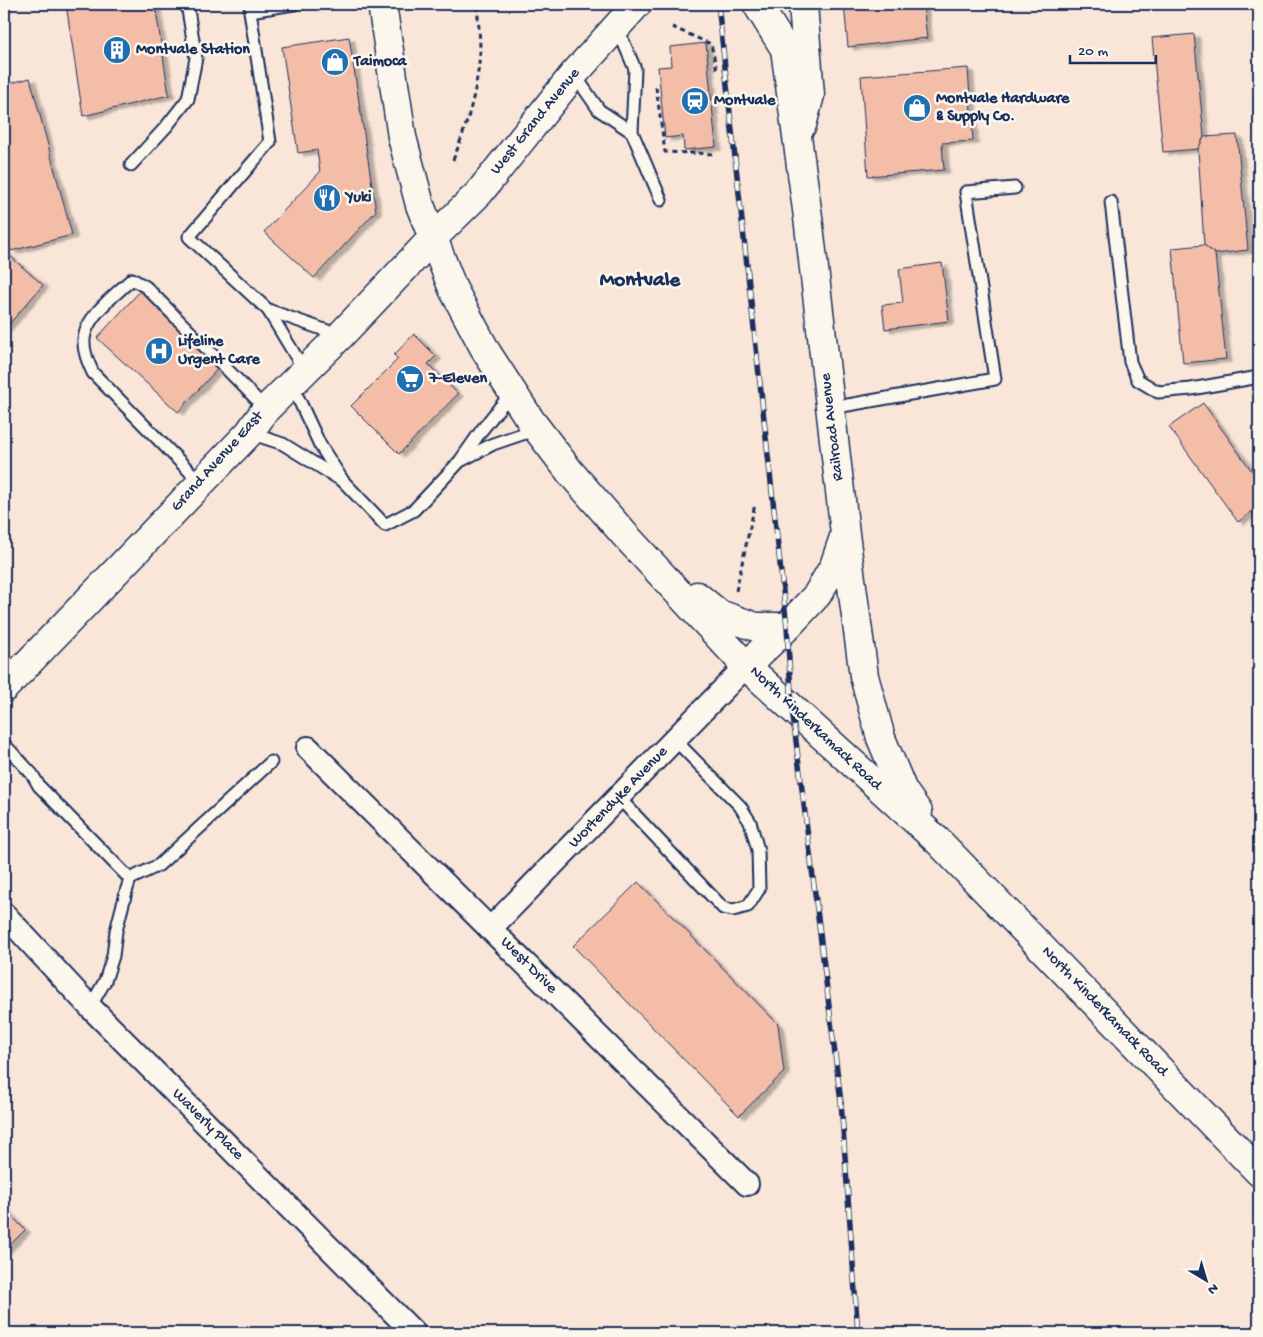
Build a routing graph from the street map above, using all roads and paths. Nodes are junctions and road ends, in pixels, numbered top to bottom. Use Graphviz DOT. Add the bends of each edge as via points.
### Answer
graph roads {
  1 [pos="187,4"];
  2 [pos="294,4"];
  3 [pos="382,4"];
  4 [pos="477,4"];
  5 [pos="637,4"];
  6 [pos="757,4"];
  7 [pos="803,4"];
  8 [pos="616,26"];
  9 [pos="672,27"];
  10 [pos="717,70"];
  11 [pos="574,74"];
  12 [pos="656,85"];
  13 [pos="632,132"];
  14 [pos="797,140"];
  15 [pos="716,154"];
  16 [pos="453,160"];
  17 [pos="131,165"];
  18 [pos="1016,188"];
  19 [pos="661,200"];
  20 [pos="1111,202"];
  21 [pos="433,238"];
  22 [pos="268,310"];
  23 [pos="340,336"];
  24 [pos="298,377"];
  25 [pos="1259,377"];
  26 [pos="512,391"];
  27 [pos="831,408"];
  28 [pos="266,409"];
  29 [pos="538,429"];
  30 [pos="249,433"];
  31 [pos="460,461"];
  32 [pos="343,481"];
  33 [pos="201,483"];
  34 [pos="755,504"];
  35 [pos="624,534"];
  36 [pos="845,534"];
  37 [pos="736,594"];
  38 [pos="787,627"];
  39 [pos="746,666"];
  40 [pos="4,688"];
  41 [pos="675,740"];
  42 [pos="4,744"];
  43 [pos="308,748"];
  44 [pos="271,762"];
  45 [pos="619,798"];
  46 [pos="939,842"];
  47 [pos="130,880"];
  48 [pos="4,914"];
  49 [pos="490,929"];
  50 [pos="90,1007"];
  51 [pos="1259,1172"];
  52 [pos="747,1184"];
  53 [pos="414,1333"];
  1 -- 17 [label="lane" via="196,58 188,99"];
  2 -- 22 [label="lane" via="250,11 270,142 189,237"];
  3 -- 21 [label="main road, North Kinderkamack Road" via="402,137 420,205"];
  4 -- 16 [label="path" via="480,50 474,95"];
  5 -- 8 [label="main road, West Grand Avenue"];
  6 -- 14 [label="main road, Railroad Avenue" via="785,49"];
  7 -- 14 [label="main road" via="810,95"];
  8 -- 11 [label="main road, West Grand Avenue"];
  8 -- 13 [label="lane" via="635,69"];
  9 -- 10 [label="path" via="711,44"];
  11 -- 13 [label="lane" via="599,110"];
  11 -- 21 [label="main road, West Grand Avenue" via="479,193"];
  12 -- 15 [label="path" via="665,152"];
  13 -- 19 [label="lane"];
  14 -- 27 [label="main road, Railroad Avenue"];
  18 -- 27 [label="lane" via="966,192 995,379"];
  20 -- 25 [label="lane" via="1130,362 1138,380 1158,392"];
  21 -- 23 [label="main road, Grand Avenue East"];
  21 -- 26 [label="main road, North Kinderkamack Road" via="453,289 487,354"];
  22 -- 23 [label="lane"];
  22 -- 24 [label="lane"];
  23 -- 24 [label="main road, Grand Avenue East"];
  24 -- 28 [label="main road, Grand Avenue East"];
  24 -- 32 [label="lane" via="320,446"];
  26 -- 29 [label="main road, North Kinderkamack Road"];
  26 -- 31 [label="lane"];
  27 -- 36 [label="main road, Railroad Avenue"];
  28 -- 30 [label="main road, Grand Avenue East"];
  28 -- 33 [label="lane" via="146,287 132,279 90,320 84,338 86,356 93,373"];
  29 -- 31 [label="lane" via="493,444"];
  29 -- 35 [label="main road, North Kinderkamack Road"];
  30 -- 32 [label="lane" via="283,444"];
  30 -- 33 [label="main road, Grand Avenue East"];
  31 -- 32 [label="lane" via="414,510 385,525"];
  33 -- 40 [label="main road, Grand Avenue East"];
  34 -- 37 [label="path"];
  35 -- 38 [label="main road" via="719,614 756,628"];
  35 -- 39 [label="main road, North Kinderkamack Road"];
  36 -- 38 [label="main road" via="834,566 817,595"];
  36 -- 46 [label="main road, Railroad Avenue" via="864,676 881,738 903,791"];
  38 -- 39 [label="main road"];
  39 -- 41 [label="street, Wortendyke Avenue"];
  39 -- 46 [label="main road, North Kinderkamack Road"];
  41 -- 45 [label="street, Wortendyke Avenue"];
  41 -- 45 [label="lane" via="740,806 750,822 758,850 759,889 748,906 733,910 723,908"];
  42 -- 47 [label="lane" via="39,786"];
  43 -- 49 [label="street, West Drive"];
  44 -- 47 [label="lane" via="159,865"];
  45 -- 49 [label="street, Wortendyke Avenue"];
  46 -- 51 [label="main road, North Kinderkamack Road"];
  47 -- 50 [label="lane" via="113,956 105,980"];
  48 -- 50 [label="street, Waverly Place"];
  49 -- 52 [label="street, West Drive"];
  50 -- 53 [label="street, Waverly Place"];
}
